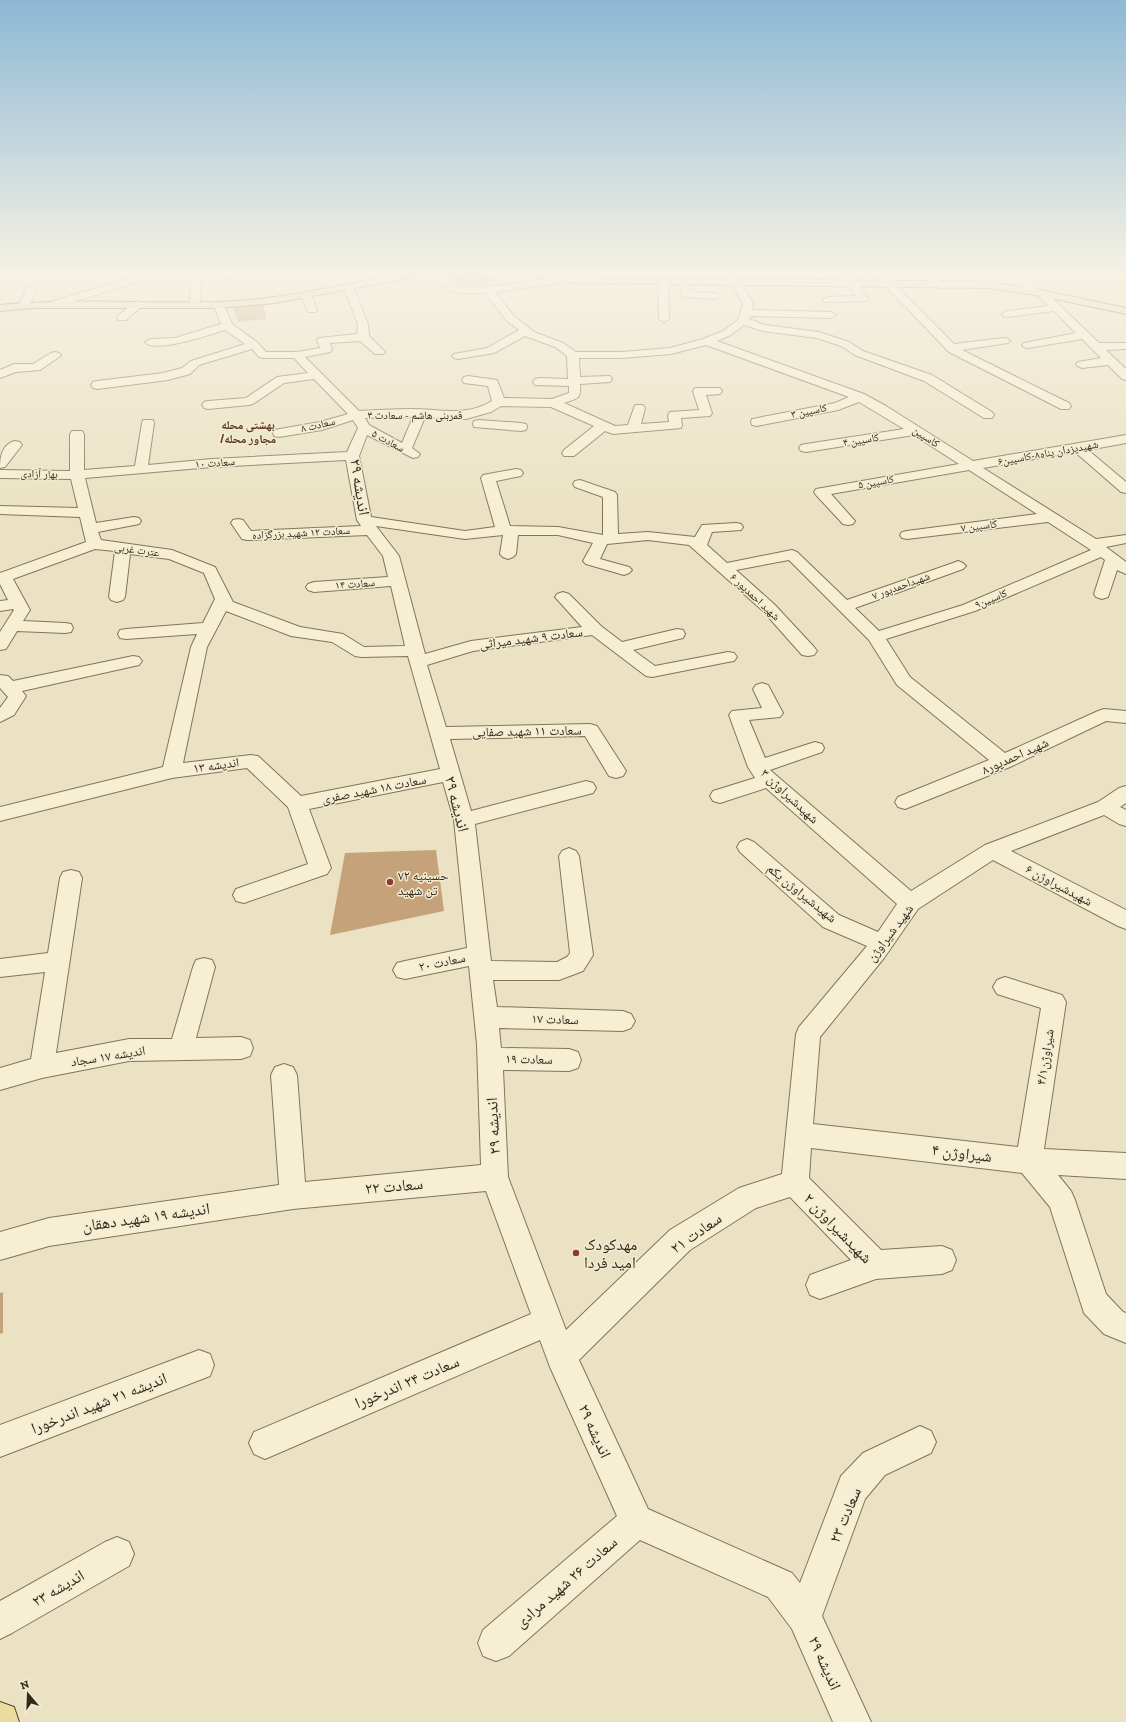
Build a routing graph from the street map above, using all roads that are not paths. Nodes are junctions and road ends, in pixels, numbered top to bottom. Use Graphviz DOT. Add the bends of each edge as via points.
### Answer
graph roads {
  1 [pos="230,352"];
  2 [pos="261,352"];
  3 [pos="312,352"];
  4 [pos="481,352"];
  5 [pos="569,352"];
  6 [pos="654,352"];
  7 [pos="738,352"];
  8 [pos="858,352"];
  9 [pos="960,352"];
  10 [pos="1102,352"];
  11 [pos="55,355"];
  12 [pos="297,355"];
  13 [pos="573,355"];
  14 [pos="458,356"];
  15 [pos="1111,361"];
  16 [pos="1082,364"];
  17 [pos="1124,373"];
  18 [pos="0,374"];
  19 [pos="316,375"];
  20 [pos="606,379"];
  21 [pos="468,380"];
  22 [pos="539,382"];
  23 [pos="575,382"];
  24 [pos="98,385"];
  25 [pos="716,391"];
  26 [pos="860,397"];
  27 [pos="500,402"];
  28 [pos="553,403"];
  29 [pos="208,405"];
  30 [pos="1065,406"];
  31 [pos="639,408"];
  32 [pos="421,413"];
  33 [pos="988,415"];
  34 [pos="475,419"];
  35 [pos="360,422"];
  36 [pos="757,422"];
  37 [pos="148,423"];
  38 [pos="603,426"];
  39 [pos="521,427"];
  40 [pos="633,428"];
  41 [pos="916,431"];
  42 [pos="279,433"];
  43 [pos="77,434"];
  44 [pos="487,434"];
  45 [pos="1126,439"];
  46 [pos="15,445"];
  47 [pos="806,448"];
  48 [pos="1078,448"];
  49 [pos="569,453"];
  50 [pos="352,456"];
  51 [pos="0,464"];
  52 [pos="971,466"];
  53 [pos="141,469"];
  54 [pos="516,473"];
  55 [pos="0,474"];
  56 [pos="77,475"];
  57 [pos="580,484"];
  58 [pos="1126,489"];
  59 [pos="0,510"];
  60 [pos="87,513"];
  61 [pos="1050,517"];
  62 [pos="134,521"];
  63 [pos="848,522"];
  64 [pos="238,523"];
  65 [pos="367,525"];
  66 [pos="736,527"];
  67 [pos="90,529"];
  68 [pos="508,530"];
  69 [pos="907,535"];
  70 [pos="1126,539"];
  71 [pos="606,540"];
  72 [pos="94,544"];
  73 [pos="699,545"];
  74 [pos="123,548"];
  75 [pos="1103,552"];
  76 [pos="508,554"];
  77 [pos="958,566"];
  78 [pos="724,568"];
  79 [pos="1126,569"];
  80 [pos="624,570"];
  81 [pos="2,578"];
  82 [pos="397,581"];
  83 [pos="314,587"];
  84 [pos="1102,594"];
  85 [pos="117,596"];
  86 [pos="563,597"];
  87 [pos="224,602"];
  88 [pos="0,606"];
  89 [pos="20,606"];
  90 [pos="844,606"];
  91 [pos="12,626"];
  92 [pos="65,628"];
  93 [pos="209,628"];
  94 [pos="595,630"];
  95 [pos="126,634"];
  96 [pos="677,634"];
  97 [pos="876,637"];
  98 [pos="0,645"];
  99 [pos="618,648"];
  100 [pos="808,651"];
  101 [pos="417,656"];
  102 [pos="728,657"];
  103 [pos="133,661"];
  104 [pos="4,683"];
  105 [pos="762,689"];
  106 [pos="0,716"];
  107 [pos="1126,718"];
  108 [pos="438,733"];
  109 [pos="814,748"];
  110 [pos="1003,762"];
  111 [pos="172,771"];
  112 [pos="616,771"];
  113 [pos="450,774"];
  114 [pos="764,774"];
  115 [pos="586,788"];
  116 [pos="1126,793"];
  117 [pos="720,796"];
  118 [pos="905,802"];
  119 [pos="297,804"];
  120 [pos="1105,807"];
  121 [pos="0,814"];
  122 [pos="1126,819"];
  123 [pos="464,820"];
  124 [pos="747,847"];
  125 [pos="992,850"];
  126 [pos="569,856"];
  127 [pos="71,878"];
  128 [pos="244,895"];
  129 [pos="910,903"];
  130 [pos="1126,920"];
  131 [pos="882,943"];
  132 [pos="58,961"];
  133 [pos="480,962"];
  134 [pos="204,967"];
  135 [pos="0,968"];
  136 [pos="405,970"];
  137 [pos="1006,987"];
  138 [pos="486,1017"];
  139 [pos="623,1021"];
  140 [pos="242,1048"];
  141 [pos="181,1049"];
  142 [pos="489,1059"];
  143 [pos="568,1060"];
  144 [pos="42,1067"];
  145 [pos="284,1075"];
  146 [pos="0,1079"];
  147 [pos="799,1134"];
  148 [pos="1029,1161"];
  149 [pos="1126,1166"];
  150 [pos="495,1177"];
  151 [pos="795,1183"];
  152 [pos="293,1196"];
  153 [pos="0,1246"];
  154 [pos="942,1260"];
  155 [pos="876,1265"];
  156 [pos="820,1285"];
  157 [pos="548,1322"];
  158 [pos="1126,1328"];
  159 [pos="561,1356"];
  160 [pos="198,1365"];
  161 [pos="0,1441"];
  162 [pos="920,1442"];
  163 [pos="265,1443"];
  164 [pos="636,1521"];
  165 [pos="116,1554"];
  166 [pos="804,1616"];
  167 [pos="0,1621"];
  168 [pos="496,1643"];
  169 [pos="852,1722"];
  1 -- 24 [label="street" via="195,363 186,371 164,377"];
  2 -- 12 [label="street" via="263,355"];
  3 -- 12 [label="street"];
  4 -- 14 [label="street"];
  5 -- 13 [label="street"];
  6 -- 13 [label="street"];
  7 -- 26 [label="street, کاسپین"];
  8 -- 33 [label="street" via="928,378"];
  9 -- 30 [label="street"];
  10 -- 15 [label="street"];
  11 -- 18 [label="street" via="36,368 14,368"];
  12 -- 19 [label="street, سعادت ۵"];
  13 -- 23 [label="street"];
  15 -- 16 [label="street"];
  15 -- 17 [label="street"];
  19 -- 29 [label="street" via="282,380 249,401"];
  19 -- 35 [label="street, سعادت ۵"];
  20 -- 23 [label="street"];
  21 -- 27 [label="street" via="493,383"];
  22 -- 23 [label="street"];
  23 -- 28 [label="street, قمربنی هاشم - سعادت ۳" via="575,395"];
  25 -- 40 [label="street" via="699,390 706,413 674,415 676,425"];
  26 -- 36 [label="street, کاسپین ۳" via="838,406"];
  26 -- 41 [label="street, کاسپین"];
  27 -- 28 [label="street, قمربنی هاشم - سعادت ۳"];
  27 -- 34 [label="street, قمربنی هاشم - سعادت ۳" via="486,409"];
  28 -- 38 [label="street"];
  31 -- 40 [label="street"];
  32 -- 34 [label="street, قمربنی هاشم - سعادت ۳" via="466,415"];
  32 -- 35 [label="street, قمربنی هاشم - سعادت ۳"];
  32 -- 35 [label="street, سعادت ۵" via="409,452"];
  34 -- 39 [label="street"];
  34 -- 44 [label="street"];
  35 -- 42 [label="street, سعادت ۸"];
  35 -- 50 [label="street, اندیشه ۲۹"];
  37 -- 53 [label="street"];
  38 -- 40 [label="street" via="613,430"];
  38 -- 49 [label="street"];
  41 -- 47 [label="street, کاسپین ۴"];
  41 -- 52 [label="street, کاسپین"];
  43 -- 56 [label="street"];
  45 -- 48 [label="street, شهیدیزدان پناه۸-کاسپین۶"];
  46 -- 51 [label="street"];
  48 -- 52 [label="street, شهیدیزدان پناه۸-کاسپین۶"];
  48 -- 58 [label="street"];
  50 -- 53 [label="street, سعادت ۱۰"];
  50 -- 65 [label="street, اندیشه ۲۹"];
  52 -- 61 [label="street, کاسپین"];
  52 -- 63 [label="street, کاسپین ۵" via="821,492"];
  53 -- 56 [label="street, سعادت ۱۰"];
  54 -- 68 [label="street" via="488,478"];
  55 -- 56 [label="street, بهار آزادی"];
  56 -- 60 [label="street"];
  57 -- 71 [label="street" via="610,495"];
  59 -- 60 [label="street"];
  60 -- 67 [label="street"];
  61 -- 69 [label="street, کاسپین ۷"];
  61 -- 75 [label="street, کاسپین"];
  62 -- 67 [label="street"];
  64 -- 65 [label="street, سعادت ۱۲ شهید بزرگزاده" via="247,536"];
  65 -- 68 [label="street" via="465,535"];
  65 -- 82 [label="street, اندیشه ۲۹" via="391,556"];
  66 -- 73 [label="street" via="707,528"];
  67 -- 72 [label="street"];
  68 -- 71 [label="street" via="558,531"];
  68 -- 76 [label="street"];
  70 -- 75 [label="street, کاسپین۹"];
  71 -- 73 [label="street" via="648,536 693,541"];
  71 -- 80 [label="street" via="591,561"];
  72 -- 74 [label="street, عترت غربی"];
  72 -- 81 [label="street"];
  73 -- 78 [label="street, شهید احمدپور ۶"];
  74 -- 85 [label="street"];
  74 -- 87 [label="street, عترت غربی" via="172,555 210,570"];
  75 -- 79 [label="street, کاسپین"];
  75 -- 84 [label="street"];
  75 -- 97 [label="street, کاسپین۹" via="969,608"];
  77 -- 90 [label="street, شهیداحمدپور ۷"];
  78 -- 90 [label="street" via="792,555"];
  78 -- 100 [label="street, شهید احمدپور ۶" via="769,608"];
  81 -- 89 [label="street"];
  82 -- 83 [label="street, سعادت ۱۴"];
  82 -- 101 [label="street, اندیشه ۲۹"];
  86 -- 94 [label="street"];
  87 -- 93 [label="street"];
  87 -- 101 [label="street, سعادت ۹ شهید میراثی" via="297,632 337,638 361,652"];
  88 -- 89 [label="street"];
  89 -- 91 [label="street"];
  90 -- 97 [label="street"];
  91 -- 92 [label="street"];
  91 -- 98 [label="street"];
  93 -- 95 [label="street"];
  93 -- 111 [label="street" via="200,647"];
  94 -- 99 [label="street, سعادت ۹ شهید میراثی"];
  94 -- 101 [label="street, سعادت ۹ شهید میراثی" via="471,646"];
  96 -- 99 [label="street"];
  97 -- 110 [label="street" via="903,681"];
  99 -- 102 [label="street, سعادت ۹ شهید میراثی" via="652,672"];
  101 -- 108 [label="street, اندیشه ۲۹"];
  103 -- 104 [label="street"];
  104 -- 106 [label="street" via="17,696 8,711"];
  105 -- 114 [label="street, شهیدشیراوژن ۳" via="774,713 738,715"];
  107 -- 110 [label="street, شهید احمدپور۸" via="1104,716"];
  108 -- 112 [label="street, سعادت ۱۱ شهید صفایی" via="590,730"];
  108 -- 113 [label="street, اندیشه ۲۹"];
  109 -- 114 [label="street"];
  110 -- 118 [label="street, شهید احمدپور۸"];
  111 -- 119 [label="street, اندیشه ۱۳" via="251,761"];
  111 -- 121 [label="street, اندیشه ۱۳"];
  113 -- 119 [label="street, سعادت ۱۸ شهید صفری"];
  113 -- 123 [label="street, اندیشه ۲۹"];
  114 -- 117 [label="street"];
  114 -- 129 [label="street, شهیدشیراوژن ۳"];
  115 -- 123 [label="street"];
  116 -- 120 [label="street, شهید شیراوژن"];
  119 -- 128 [label="street, اندیشه ۱۳" via="320,868"];
  120 -- 122 [label="street"];
  120 -- 125 [label="street, شهید شیراوژن"];
  123 -- 133 [label="street, اندیشه ۲۹"];
  124 -- 131 [label="street, شهیدشیراوژن یکم" via="831,921"];
  125 -- 129 [label="street, شهید شیراوژن"];
  125 -- 130 [label="street, شهیدشیراوژن ۶"];
  126 -- 133 [label="street, سعادت ۲۰" via="582,955 575,964 559,971"];
  127 -- 132 [label="street"];
  129 -- 131 [label="street, شهید شیراوژن"];
  131 -- 147 [label="street, شهید شیراوژن" via="808,1034"];
  132 -- 135 [label="street"];
  132 -- 144 [label="street"];
  133 -- 136 [label="street, سعادت ۲۰"];
  133 -- 138 [label="street, اندیشه ۲۹"];
  134 -- 141 [label="street"];
  137 -- 148 [label="street, شیراوژن۴/۱" via="1054,1002"];
  138 -- 139 [label="street, سعادت ۱۷"];
  138 -- 142 [label="street, اندیشه ۲۹"];
  140 -- 141 [label="street, اندیشه ۱۷ سجاد"];
  141 -- 144 [label="street, اندیشه ۱۷ سجاد" via="129,1050"];
  142 -- 143 [label="street, سعادت ۱۹"];
  142 -- 150 [label="street, اندیشه ۲۹"];
  144 -- 146 [label="street, اندیشه ۱۷ سجاد"];
  145 -- 152 [label="street"];
  147 -- 148 [label="street, شیراوژن ۴"];
  147 -- 151 [label="street, شهید شیراوژن"];
  148 -- 149 [label="street, شیراوژن ۴"];
  148 -- 158 [label="street" via="1061,1200 1094,1303 1114,1324"];
  150 -- 152 [label="street, سعادت ۲۲"];
  150 -- 157 [label="street, اندیشه ۲۹"];
  151 -- 155 [label="street, شهیدشیراوژن ۲"];
  151 -- 159 [label="street, سعادت ۲۱" via="749,1197 680,1240"];
  152 -- 153 [label="street, اندیشه ۱۹ شهید دهقان" via="49,1232"];
  154 -- 155 [label="street"];
  155 -- 156 [label="street, شهیدشیراوژن ۲"];
  157 -- 159 [label="street, اندیشه ۲۹"];
  157 -- 163 [label="street, سعادت ۲۴ اندرخورا"];
  159 -- 164 [label="street, اندیشه ۲۹"];
  160 -- 161 [label="street, اندیشه ۲۱ شهید اندرخورا"];
  162 -- 166 [label="street, سعادت ۲۳" via="874,1464 853,1488"];
  164 -- 166 [label="street, اندیشه ۲۹" via="780,1585"];
  164 -- 168 [label="street, سعادت ۲۶ شهید مرادی"];
  165 -- 167 [label="street, اندیشه ۲۳"];
  166 -- 169 [label="street, اندیشه ۲۹"];
}
